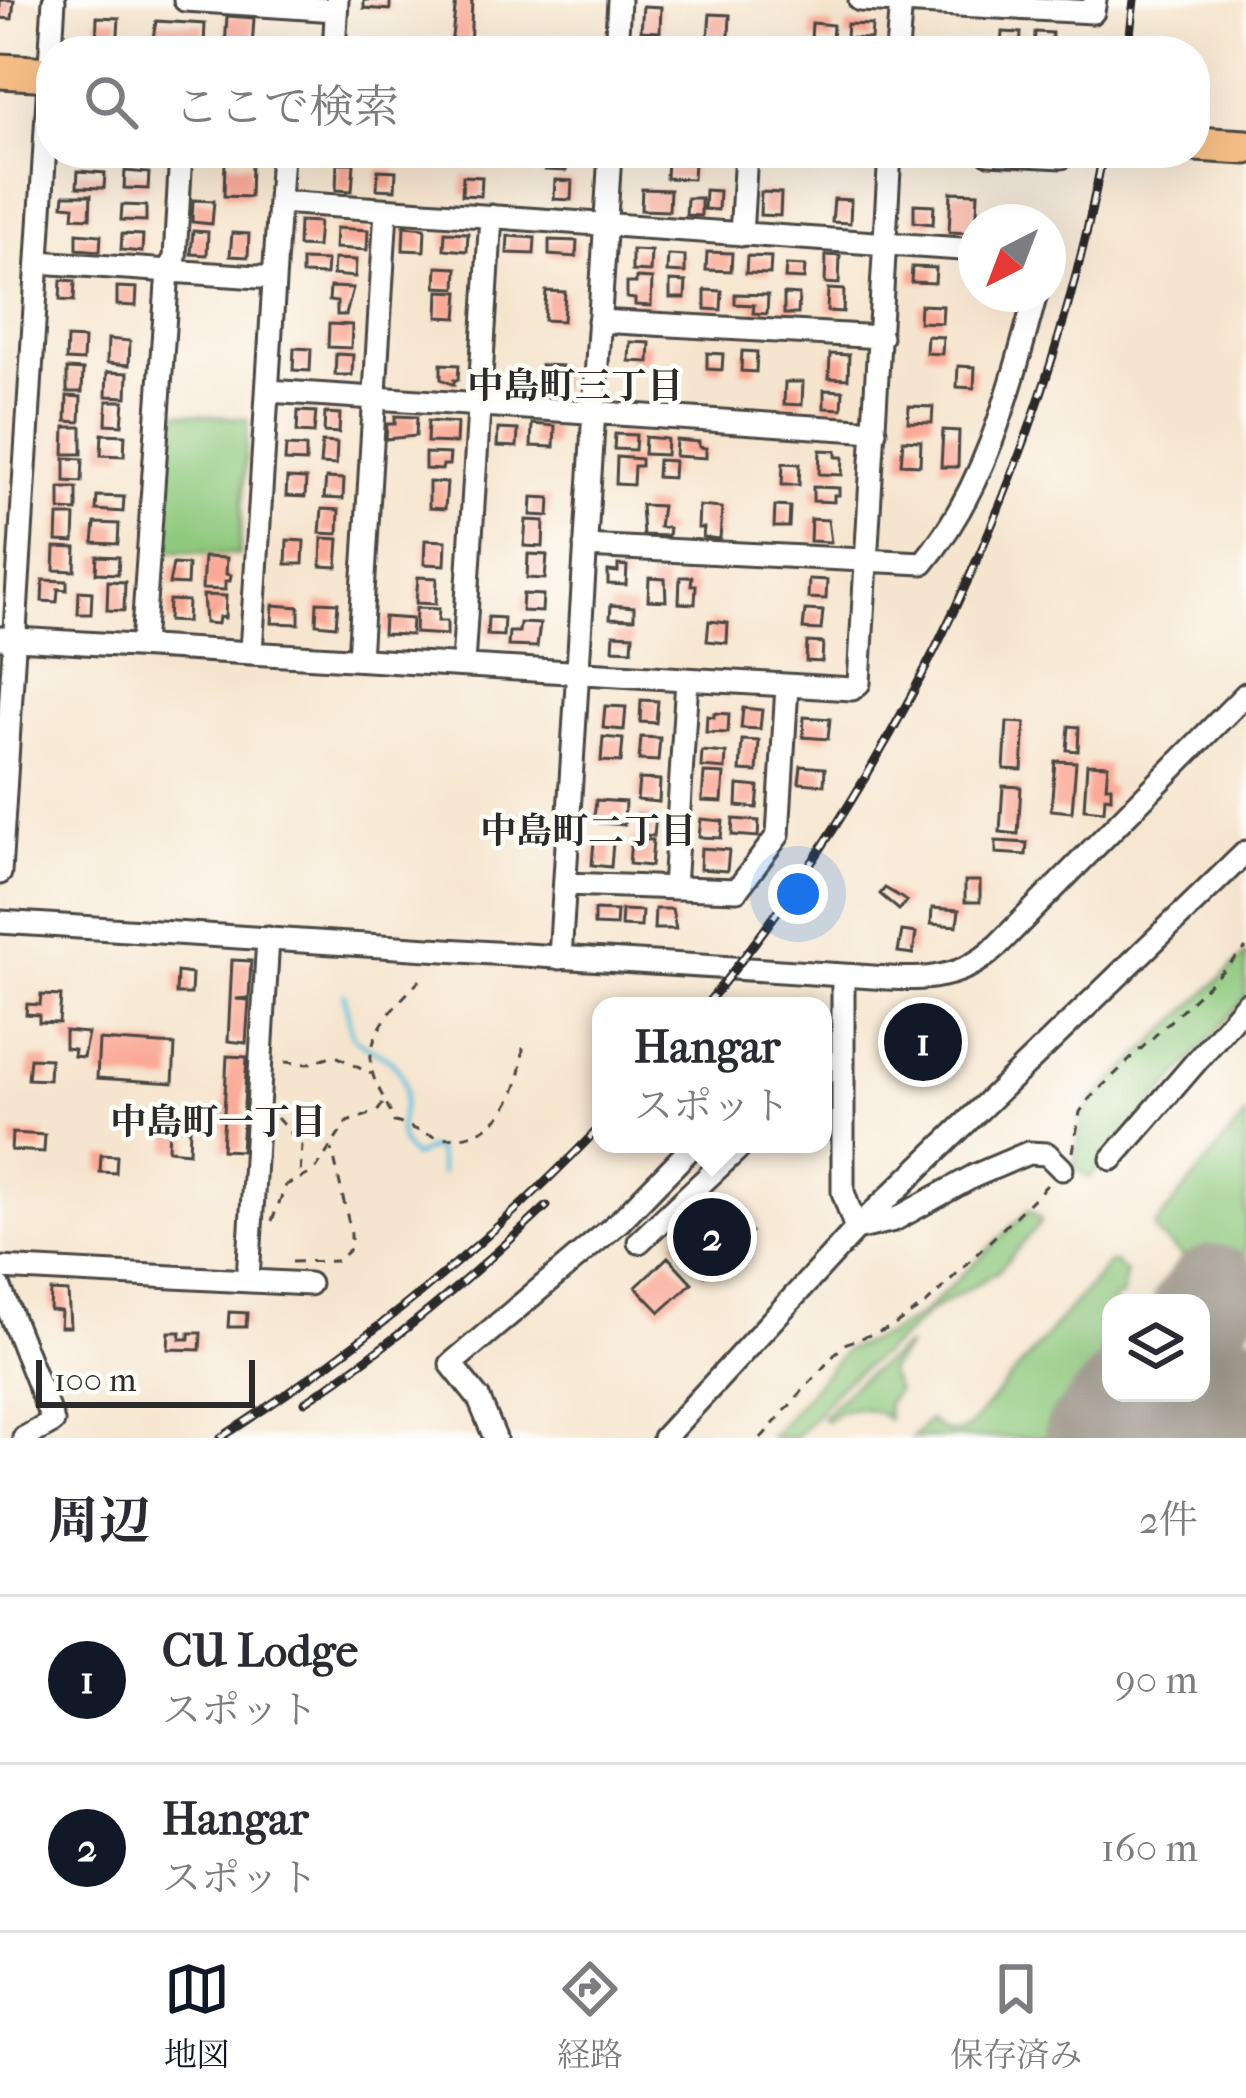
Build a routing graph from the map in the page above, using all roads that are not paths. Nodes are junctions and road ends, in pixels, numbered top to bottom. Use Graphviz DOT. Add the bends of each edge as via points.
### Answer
graph roads {
  1 [pos="54,0"];
  2 [pos="184,0"];
  3 [pos="619,0"];
  4 [pos="860,0"];
  5 [pos="1094,0"];
  6 [pos="901,1"];
  7 [pos="336,5"];
  8 [pos="52,36"];
  9 [pos="335,36"];
  10 [pos="617,36"];
  11 [pos="898,36"];
  12 [pos="0,71"];
  13 [pos="36,73"];
  14 [pos="1210,145"];
  15 [pos="1246,147"];
  16 [pos="44,168"];
  17 [pos="181,168"];
  18 [pos="281,168"];
  19 [pos="609,168"];
  20 [pos="745,168"];
  21 [pos="889,168"];
  22 [pos="279,202"];
  23 [pos="386,210"];
  24 [pos="490,216"];
  25 [pos="606,225"];
  26 [pos="741,235"];
  27 [pos="884,244"];
  28 [pos="958,249"];
  29 [pos="38,262"];
  30 [pos="168,270"];
  31 [pos="274,278"];
  32 [pos="1031,312"];
  33 [pos="599,321"];
  34 [pos="881,337"];
  35 [pos="268,391"];
  36 [pos="376,396"];
  37 [pos="480,404"];
  38 [pos="593,413"];
  39 [pos="875,431"];
  40 [pos="585,546"];
  41 [pos="866,560"];
  42 [pos="7,638"];
  43 [pos="142,646"];
  44 [pos="251,652"];
  45 [pos="359,659"];
  46 [pos="463,665"];
  47 [pos="578,673"];
  48 [pos="687,680"];
  49 [pos="787,686"];
  50 [pos="1246,694"];
  51 [pos="1246,852"];
  52 [pos="0,873"];
  53 [pos="565,884"];
  54 [pos="674,888"];
  55 [pos="0,922"];
  56 [pos="268,938"];
  57 [pos="560,958"];
  58 [pos="843,975"];
  59 [pos="1246,1004"];
  60 [pos="832,1050"];
  61 [pos="832,1110"];
  62 [pos="686,1153"];
  63 [pos="733,1153"];
  64 [pos="1112,1160"];
  65 [pos="1062,1169"];
  66 [pos="856,1229"];
  67 [pos="639,1242"];
  68 [pos="0,1268"];
  69 [pos="248,1280"];
  70 [pos="309,1284"];
  71 [pos="0,1288"];
  72 [pos="24,1438"];
  73 [pos="495,1438"];
  74 [pos="664,1438"];
  1 -- 8 [label="street"];
  2 -- 7 [label="street"];
  3 -- 10 [label="street"];
  4 -- 6 [label="street"];
  5 -- 6 [label="street" via="1094,12"];
  6 -- 11 [label="street"];
  7 -- 9 [label="street"];
  12 -- 13 [label="highway"];
  14 -- 15 [label="highway"];
  16 -- 29 [label="street"];
  17 -- 30 [label="street"];
  18 -- 22 [label="street"];
  19 -- 25 [label="street"];
  20 -- 26 [label="street"];
  21 -- 27 [label="street"];
  22 -- 23 [label="street"];
  22 -- 31 [label="street"];
  23 -- 24 [label="street"];
  23 -- 36 [label="street"];
  24 -- 25 [label="street"];
  24 -- 37 [label="street"];
  25 -- 26 [label="street"];
  25 -- 33 [label="street"];
  26 -- 27 [label="street"];
  27 -- 28 [label="street"];
  27 -- 34 [label="street"];
  29 -- 30 [label="street"];
  29 -- 42 [label="street"];
  30 -- 31 [label="street"];
  30 -- 43 [label="street"];
  31 -- 35 [label="street"];
  32 -- 41 [label="street" via="973,487 934,550 923,563"];
  33 -- 34 [label="street"];
  33 -- 38 [label="street"];
  34 -- 39 [label="street"];
  35 -- 36 [label="street"];
  35 -- 44 [label="street"];
  36 -- 37 [label="street"];
  36 -- 45 [label="street"];
  37 -- 38 [label="street"];
  37 -- 46 [label="street"];
  38 -- 39 [label="street"];
  38 -- 40 [label="street"];
  39 -- 41 [label="street"];
  40 -- 41 [label="street"];
  40 -- 47 [label="street"];
  41 -- 49 [label="street" via="859,683"];
  42 -- 43 [label="street"];
  42 -- 52 [label="street"];
  43 -- 44 [label="street"];
  44 -- 45 [label="street"];
  45 -- 46 [label="street"];
  46 -- 47 [label="street"];
  47 -- 48 [label="street"];
  47 -- 53 [label="street"];
  48 -- 49 [label="street"];
  48 -- 54 [label="street"];
  49 -- 54 [label="street" via="778,836 737,890"];
  50 -- 58 [label="street" via="981,962 928,979"];
  51 -- 66 [label="street"];
  53 -- 54 [label="street"];
  53 -- 57 [label="street"];
  55 -- 56 [label="street"];
  56 -- 57 [label="street"];
  56 -- 69 [label="street"];
  57 -- 58 [label="street"];
  58 -- 60 [label="street"];
  59 -- 64 [label="street"];
  60 -- 61 [label="street"];
  61 -- 66 [label="street"];
  62 -- 73 [label="street" via="620,1221 451,1364 479,1399"];
  63 -- 67 [label="street"];
  65 -- 66 [label="street" via="1047,1154 1028,1153 894,1220"];
  66 -- 74 [label="street"];
  68 -- 69 [label="street"];
  69 -- 70 [label="street"];
  71 -- 72 [label="street" via="53,1422"];
}
